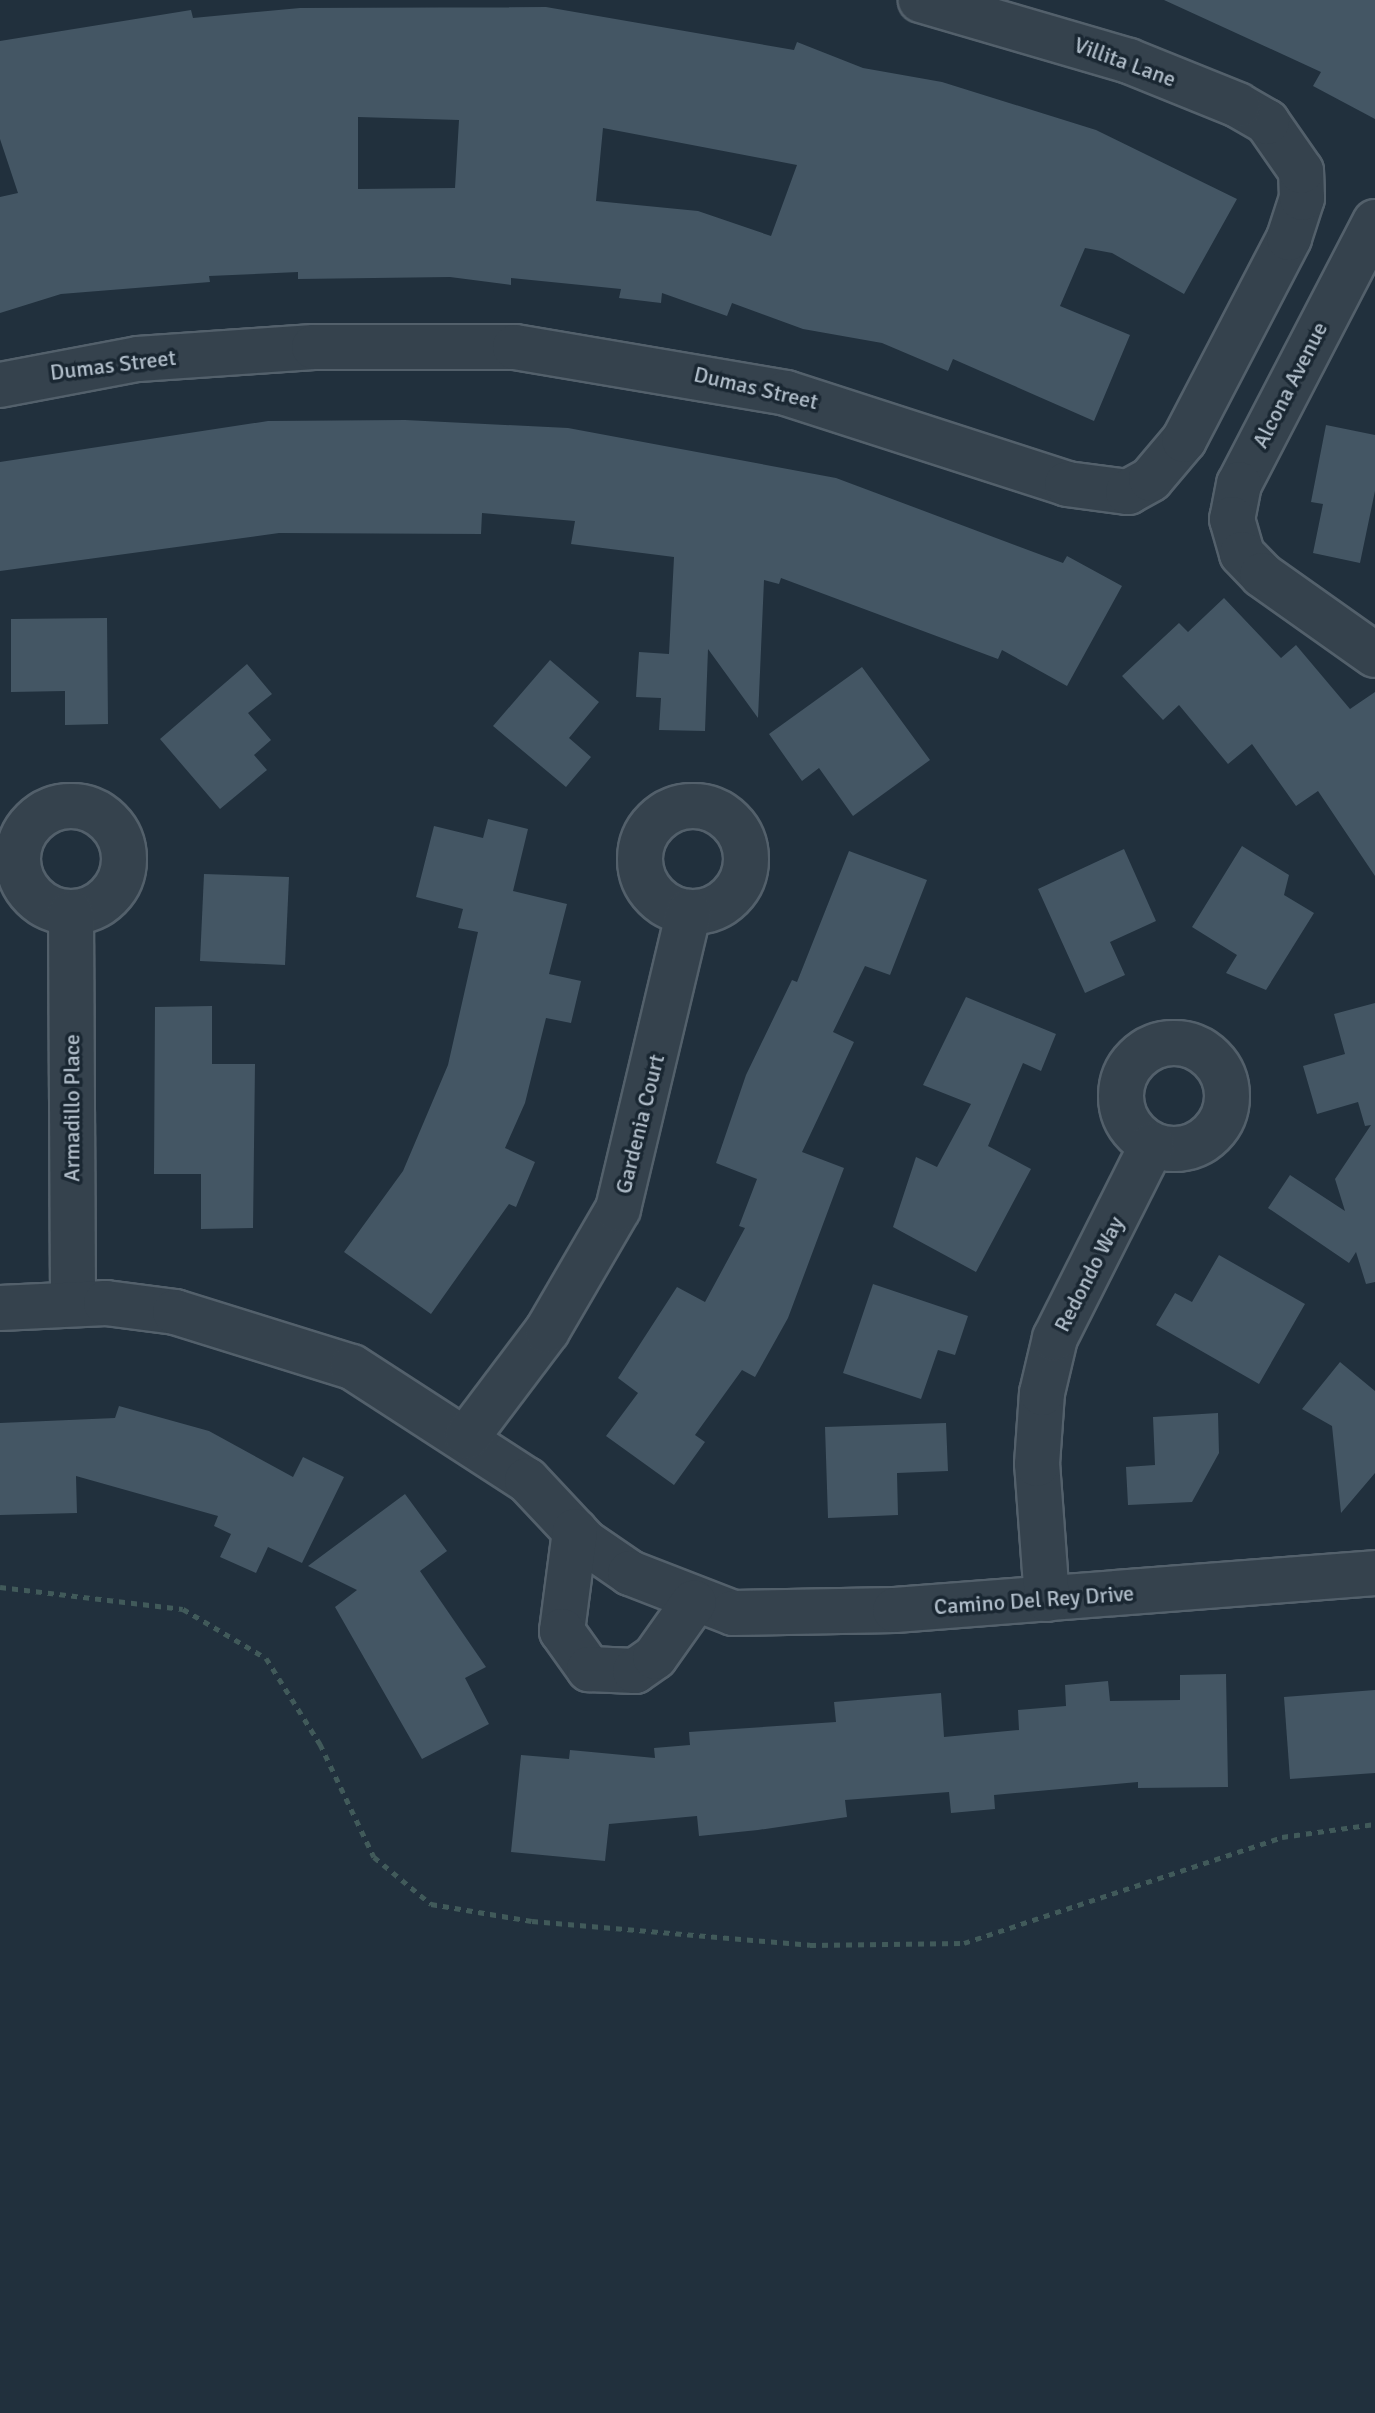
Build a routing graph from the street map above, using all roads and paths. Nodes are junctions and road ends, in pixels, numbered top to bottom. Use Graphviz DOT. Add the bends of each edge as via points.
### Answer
graph roads {
  1 [pos="921,0"];
  2 [pos="1301,171"];
  3 [pos="1375,222"];
  4 [pos="0,385"];
  5 [pos="1375,655"];
  6 [pos="689,912"];
  7 [pos="71,913"];
  8 [pos="1152,1145"];
  9 [pos="73,1304"];
  10 [pos="0,1308"];
  11 [pos="467,1437"];
  12 [pos="575,1531"];
  13 [pos="1375,1573"];
  14 [pos="0,1587"];
  15 [pos="1047,1599"];
  16 [pos="694,1602"];
  17 [pos="1375,1824"];
  1 -- 2 [label="street, Villita Lane" via="1129,61 1238,105 1267,122"];
  2 -- 4 [label="street, Dumas Street" via="1302,198 1289,238 1184,440 1151,479 1128,492 1067,484 786,393 515,347 314,347 153,358"];
  3 -- 5 [label="street, Alcona Avenue" via="1239,484 1232,519 1242,554 1297,605"];
  6 -- 11 [label="street, Gardenia Court" via="618,1209 573,1292"];
  7 -- 9 [label="street, Armadillo Place"];
  8 -- 15 [label="street, Redondo Way" via="1055,1338 1042,1393 1037,1464"];
  9 -- 10 [label="street, Camino Del Rey Drive"];
  9 -- 11 [label="street, Camino Del Rey Drive" via="175,1312 274,1339 352,1367"];
  11 -- 12 [label="street, Camino Del Rey Drive" via="527,1480"];
  12 -- 16 [label="street, Camino Del Rey Drive" via="630,1573"];
  12 -- 16 [label="street" via="562,1631 589,1669 635,1671 655,1657"];
  13 -- 15 [label="street, Camino Del Rey Drive"];
  14 -- 17 [label="path" via="183,1609 266,1658 320,1744 374,1857 431,1904 532,1921 810,1945 964,1943 1282,1837"];
  15 -- 16 [label="street, Camino Del Rey Drive" via="800,1615 733,1613"];
}
